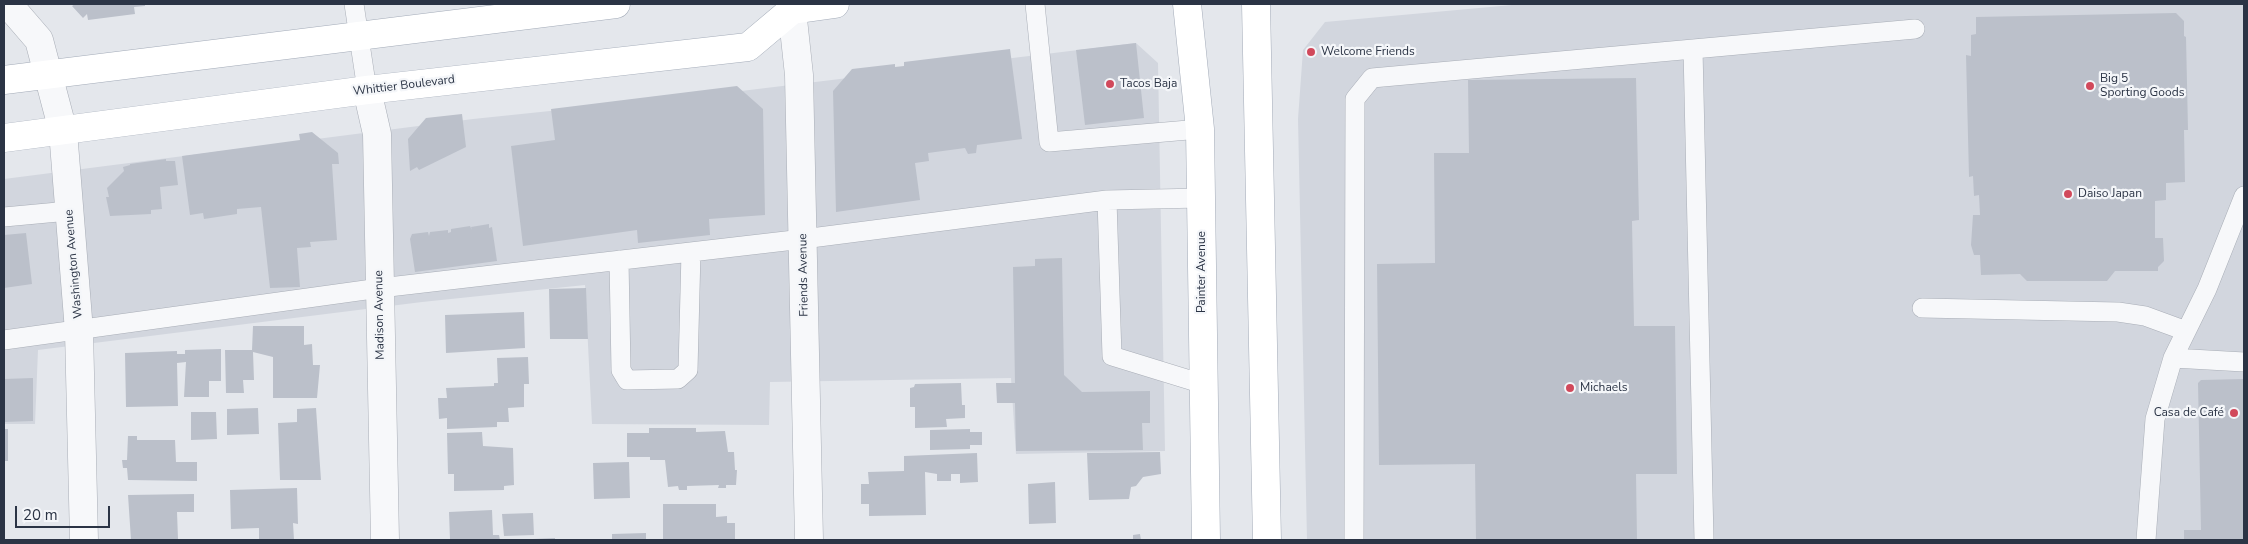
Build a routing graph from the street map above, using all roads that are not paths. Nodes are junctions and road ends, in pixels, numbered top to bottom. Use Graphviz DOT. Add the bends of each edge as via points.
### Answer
graph roads {
  1 [pos="8,4"];
  2 [pos="354,4"];
  3 [pos="616,4"];
  4 [pos="835,4"];
  5 [pos="1035,4"];
  6 [pos="1187,4"];
  7 [pos="1256,4"];
  8 [pos="788,6"];
  9 [pos="558,7"];
  10 [pos="1915,29"];
  11 [pos="359,36"];
  12 [pos="1693,49"];
  13 [pos="48,75"];
  14 [pos="4,80"];
  15 [pos="367,90"];
  16 [pos="1200,129"];
  17 [pos="63,131"];
  18 [pos="4,138"];
  19 [pos="2244,196"];
  20 [pos="1202,198"];
  21 [pos="1107,200"];
  22 [pos="69,211"];
  23 [pos="4,217"];
  24 [pos="803,239"];
  25 [pos="691,252"];
  26 [pos="619,260"];
  27 [pos="380,288"];
  28 [pos="1922,308"];
  29 [pos="79,330"];
  30 [pos="2186,331"];
  31 [pos="4,340"];
  32 [pos="2173,358"];
  33 [pos="2244,362"];
  34 [pos="1203,384"];
  35 [pos="84,540"];
  36 [pos="384,540"];
  37 [pos="809,540"];
  38 [pos="1206,540"];
  39 [pos="1267,540"];
  40 [pos="1354,540"];
  41 [pos="1704,540"];
  42 [pos="2146,540"];
  1 -- 13 [label="street, Washington Avenue" via="39,40"];
  2 -- 11 [label="lane"];
  3 -- 9 [label="main road"];
  4 -- 8 [label="main road"];
  5 -- 16 [label="lane" via="1049,142"];
  6 -- 16 [label="main road, Painter Avenue"];
  7 -- 39 [label="main road"];
  8 -- 15 [label="main road, Whittier Boulevard" via="748,47"];
  8 -- 24 [label="street, Friends Avenue" via="799,75"];
  9 -- 11 [label="main road"];
  10 -- 12 [label="lane"];
  11 -- 13 [label="main road"];
  11 -- 15 [label="lane"];
  12 -- 40 [label="lane" via="1372,78 1355,99"];
  12 -- 41 [label="lane"];
  13 -- 14 [label="main road"];
  13 -- 17 [label="street, Washington Avenue"];
  15 -- 17 [label="main road, Whittier Boulevard"];
  15 -- 27 [label="street, Madison Avenue" via="377,134"];
  16 -- 20 [label="main road, Painter Avenue"];
  17 -- 18 [label="main road, Whittier Boulevard"];
  17 -- 22 [label="street, Washington Avenue"];
  19 -- 30 [label="lane" via="2207,289"];
  20 -- 21 [label="lane"];
  20 -- 34 [label="main road, Painter Avenue"];
  21 -- 24 [label="lane"];
  21 -- 34 [label="lane" via="1112,356"];
  22 -- 23 [label="lane"];
  22 -- 29 [label="street, Washington Avenue"];
  24 -- 25 [label="lane"];
  24 -- 37 [label="street, Friends Avenue"];
  25 -- 26 [label="lane"];
  25 -- 26 [label="lane" via="688,370 678,379 627,380 621,370"];
  26 -- 27 [label="lane"];
  27 -- 29 [label="lane"];
  27 -- 36 [label="street, Madison Avenue"];
  28 -- 30 [label="lane" via="2118,312 2145,316"];
  29 -- 31 [label="lane"];
  29 -- 35 [label="street, Washington Avenue"];
  30 -- 32 [label="lane"];
  32 -- 33 [label="lane"];
  32 -- 42 [label="lane" via="2155,419"];
  34 -- 38 [label="main road, Painter Avenue"];
}
